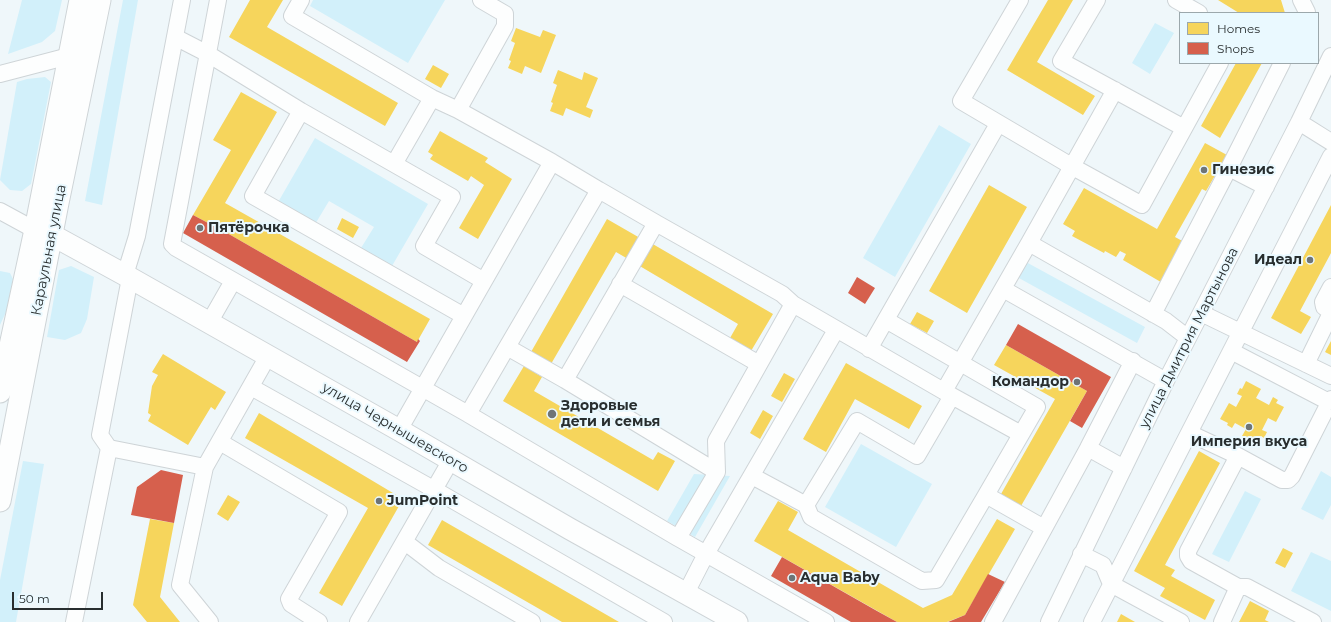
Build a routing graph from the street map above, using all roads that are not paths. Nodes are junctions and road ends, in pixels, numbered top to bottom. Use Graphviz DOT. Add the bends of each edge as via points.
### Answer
graph roads {
  1 [pos="80,0"];
  2 [pos="100,0"];
  3 [pos="182,0"];
  4 [pos="218,0"];
  5 [pos="301,0"];
  6 [pos="481,0"];
  7 [pos="1020,0"];
  8 [pos="1097,0"];
  9 [pos="1176,0"];
  10 [pos="1301,0"];
  11 [pos="1197,12"];
  12 [pos="1307,12"];
  13 [pos="175,37"];
  14 [pos="208,54"];
  15 [pos="69,56"];
  16 [pos="1331,56"];
  17 [pos="1219,64"];
  18 [pos="1281,64"];
  19 [pos="0,74"];
  20 [pos="1115,90"];
  21 [pos="432,98"];
  22 [pos="458,110"];
  23 [pos="301,111"];
  24 [pos="1299,122"];
  25 [pos="998,124"];
  26 [pos="1184,128"];
  27 [pos="1331,142"];
  28 [pos="1331,156"];
  29 [pos="552,162"];
  30 [pos="394,164"];
  31 [pos="1073,167"];
  32 [pos="1229,168"];
  33 [pos="1266,187"];
  34 [pos="599,190"];
  35 [pos="0,211"];
  36 [pos="656,223"];
  37 [pos="43,232"];
  38 [pos="1029,243"];
  39 [pos="127,276"];
  40 [pos="233,281"];
  41 [pos="484,281"];
  42 [pos="620,284"];
  43 [pos="1331,287"];
  44 [pos="1003,289"];
  45 [pos="792,304"];
  46 [pos="1331,312"];
  47 [pos="1201,313"];
  48 [pos="1153,314"];
  49 [pos="464,316"];
  50 [pos="886,320"];
  51 [pos="209,323"];
  52 [pos="836,330"];
  53 [pos="1240,333"];
  54 [pos="1188,338"];
  55 [pos="507,347"];
  56 [pos="869,349"];
  57 [pos="1230,351"];
  58 [pos="268,356"];
  59 [pos="1133,361"];
  60 [pos="960,363"];
  61 [pos="759,364"];
  62 [pos="1306,364"];
  63 [pos="1331,376"];
  64 [pos="565,380"];
  65 [pos="1166,381"];
  66 [pos="251,387"];
  67 [pos="422,388"];
  68 [pos="0,392"];
  69 [pos="948,393"];
  70 [pos="1330,400"];
  71 [pos="468,414"];
  72 [pos="399,430"];
  73 [pos="1190,433"];
  74 [pos="1021,434"];
  75 [pos="220,442"];
  76 [pos="109,448"];
  77 [pos="1088,448"];
  78 [pos="1238,456"];
  79 [pos="451,460"];
  80 [pos="205,467"];
  81 [pos="1124,468"];
  82 [pos="717,472"];
  83 [pos="752,476"];
  84 [pos="434,490"];
  85 [pos="986,496"];
  86 [pos="0,501"];
  87 [pos="806,505"];
  88 [pos="1044,528"];
  89 [pos="678,538"];
  90 [pos="405,542"];
  91 [pos="706,554"];
  92 [pos="1081,554"];
  93 [pos="1111,584"];
  94 [pos="1238,587"];
  95 [pos="686,593"];
  96 [pos="1165,618"];
  97 [pos="733,621"];
  98 [pos="74,622"];
  99 [pos="210,622"];
  100 [pos="319,622"];
  101 [pos="358,622"];
  102 [pos="532,622"];
  103 [pos="664,622"];
  104 [pos="826,622"];
  105 [pos="993,622"];
  106 [pos="1048,622"];
  107 [pos="1092,622"];
  108 [pos="1181,622"];
  109 [pos="1222,622"];
  110 [pos="1313,622"];
  1 -- 15 [label="main road, Караульная улица"];
  2 -- 37 [label="main road, Караульная улица"];
  3 -- 13 [label="street"];
  4 -- 14 [label="street"];
  5 -- 21 [label="street" via="292,16"];
  6 -- 22 [label="street" via="505,14 505,26"];
  7 -- 25 [label="street" via="961,101"];
  8 -- 20 [label="street" via="1061,61"];
  9 -- 11 [label="street"];
  10 -- 12 [label="street"];
  13 -- 14 [label="street"];
  13 -- 39 [label="street"];
  14 -- 23 [label="street"];
  14 -- 40 [label="street" via="172,244"];
  15 -- 19 [label="street"];
  15 -- 37 [label="main road, Караульная улица"];
  16 -- 24 [label="street, улица Дмитрия Мартынова"];
  17 -- 26 [label="street"];
  18 -- 32 [label="street"];
  20 -- 26 [label="street"];
  20 -- 31 [label="street"];
  21 -- 22 [label="street"];
  21 -- 30 [label="street"];
  22 -- 29 [label="street"];
  23 -- 30 [label="street"];
  23 -- 49 [label="street" via="253,196"];
  24 -- 27 [label="street"];
  24 -- 33 [label="street, улица Дмитрия Мартынова"];
  25 -- 31 [label="street"];
  25 -- 50 [label="street"];
  26 -- 31 [label="street" via="1142,205"];
  28 -- 53 [label="street"];
  29 -- 34 [label="street"];
  29 -- 41 [label="street"];
  30 -- 41 [label="street" via="452,197 424,246"];
  31 -- 38 [label="street"];
  32 -- 33 [label="street"];
  32 -- 48 [label="street"];
  33 -- 47 [label="street, улица Дмитрия Мартынова"];
  34 -- 36 [label="street"];
  34 -- 55 [label="street"];
  35 -- 37 [label="street"];
  36 -- 42 [label="street"];
  36 -- 45 [label="street" via="782,294"];
  37 -- 39 [label="main road, улица Чернышевского"];
  37 -- 68 [label="main road, Караульная улица"];
  37 -- 86 [label="main road, Караульная улица"];
  38 -- 44 [label="street"];
  38 -- 48 [label="street"];
  39 -- 51 [label="main road, улица Чернышевского"];
  39 -- 76 [label="street" via="100,435"];
  40 -- 51 [label="street"];
  40 -- 67 [label="street"];
  41 -- 49 [label="street"];
  42 -- 61 [label="street"];
  42 -- 64 [label="street"];
  43 -- 46 [label="street" via="1323,302 1324,307"];
  44 -- 59 [label="street"];
  44 -- 60 [label="street"];
  45 -- 52 [label="street"];
  45 -- 61 [label="street"];
  46 -- 62 [label="street"];
  47 -- 53 [label="street"];
  47 -- 54 [label="street, улица Дмитрия Мартынова"];
  48 -- 54 [label="street"];
  49 -- 67 [label="street"];
  50 -- 56 [label="street"];
  50 -- 60 [label="street"];
  51 -- 58 [label="main road, улица Чернышевского"];
  52 -- 56 [label="street"];
  52 -- 83 [label="street"];
  53 -- 57 [label="street"];
  53 -- 62 [label="street"];
  54 -- 65 [label="street, улица Дмитрия Мартынова"];
  55 -- 64 [label="street"];
  55 -- 71 [label="street"];
  56 -- 69 [label="street"];
  57 -- 70 [label="street"];
  57 -- 73 [label="street"];
  58 -- 66 [label="street"];
  58 -- 72 [label="main road, улица Чернышевского"];
  59 -- 65 [label="street"];
  59 -- 77 [label="street"];
  60 -- 69 [label="street"];
  60 -- 74 [label="street" via="1037,407"];
  61 -- 82 [label="street" via="716,441"];
  62 -- 63 [label="street"];
  64 -- 82 [label="street"];
  65 -- 81 [label="street, улица Дмитрия Мартынова"];
  66 -- 75 [label="street"];
  66 -- 84 [label="street"];
  67 -- 71 [label="street"];
  67 -- 72 [label="street"];
  69 -- 74 [label="street"];
  69 -- 87 [label="street" via="917,456 857,421"];
  70 -- 78 [label="street" via="1288,480 1282,480"];
  71 -- 89 [label="street"];
  72 -- 79 [label="main road, улица Чернышевского"];
  73 -- 78 [label="street"];
  73 -- 93 [label="street"];
  74 -- 85 [label="street"];
  75 -- 80 [label="street"];
  75 -- 100 [label="street" via="339,512 289,599 291,604"];
  76 -- 80 [label="street"];
  76 -- 98 [label="street"];
  77 -- 81 [label="street"];
  77 -- 88 [label="street"];
  78 -- 94 [label="street" via="1188,551 1191,561"];
  79 -- 84 [label="street"];
  79 -- 95 [label="main road, улица Чернышевского"];
  80 -- 99 [label="street" via="180,585"];
  81 -- 92 [label="street, улица Дмитрия Мартынова"];
  82 -- 89 [label="street"];
  83 -- 87 [label="street"];
  83 -- 91 [label="street"];
  84 -- 90 [label="street"];
  84 -- 103 [label="street"];
  85 -- 87 [label="street" via="936,580 922,581 811,517"];
  85 -- 88 [label="street"];
  88 -- 105 [label="street"];
  89 -- 91 [label="street"];
  90 -- 101 [label="street"];
  90 -- 102 [label="street" via="439,568"];
  91 -- 95 [label="street"];
  91 -- 104 [label="street"];
  92 -- 93 [label="street" via="1103,565"];
  92 -- 106 [label="street, улица Дмитрия Мартынова"];
  93 -- 96 [label="street"];
  93 -- 107 [label="street"];
  94 -- 109 [label="street"];
  94 -- 110 [label="street" via="1246,587"];
  95 -- 97 [label="main road, улица Чернышевского"];
  96 -- 108 [label="street"];
}
